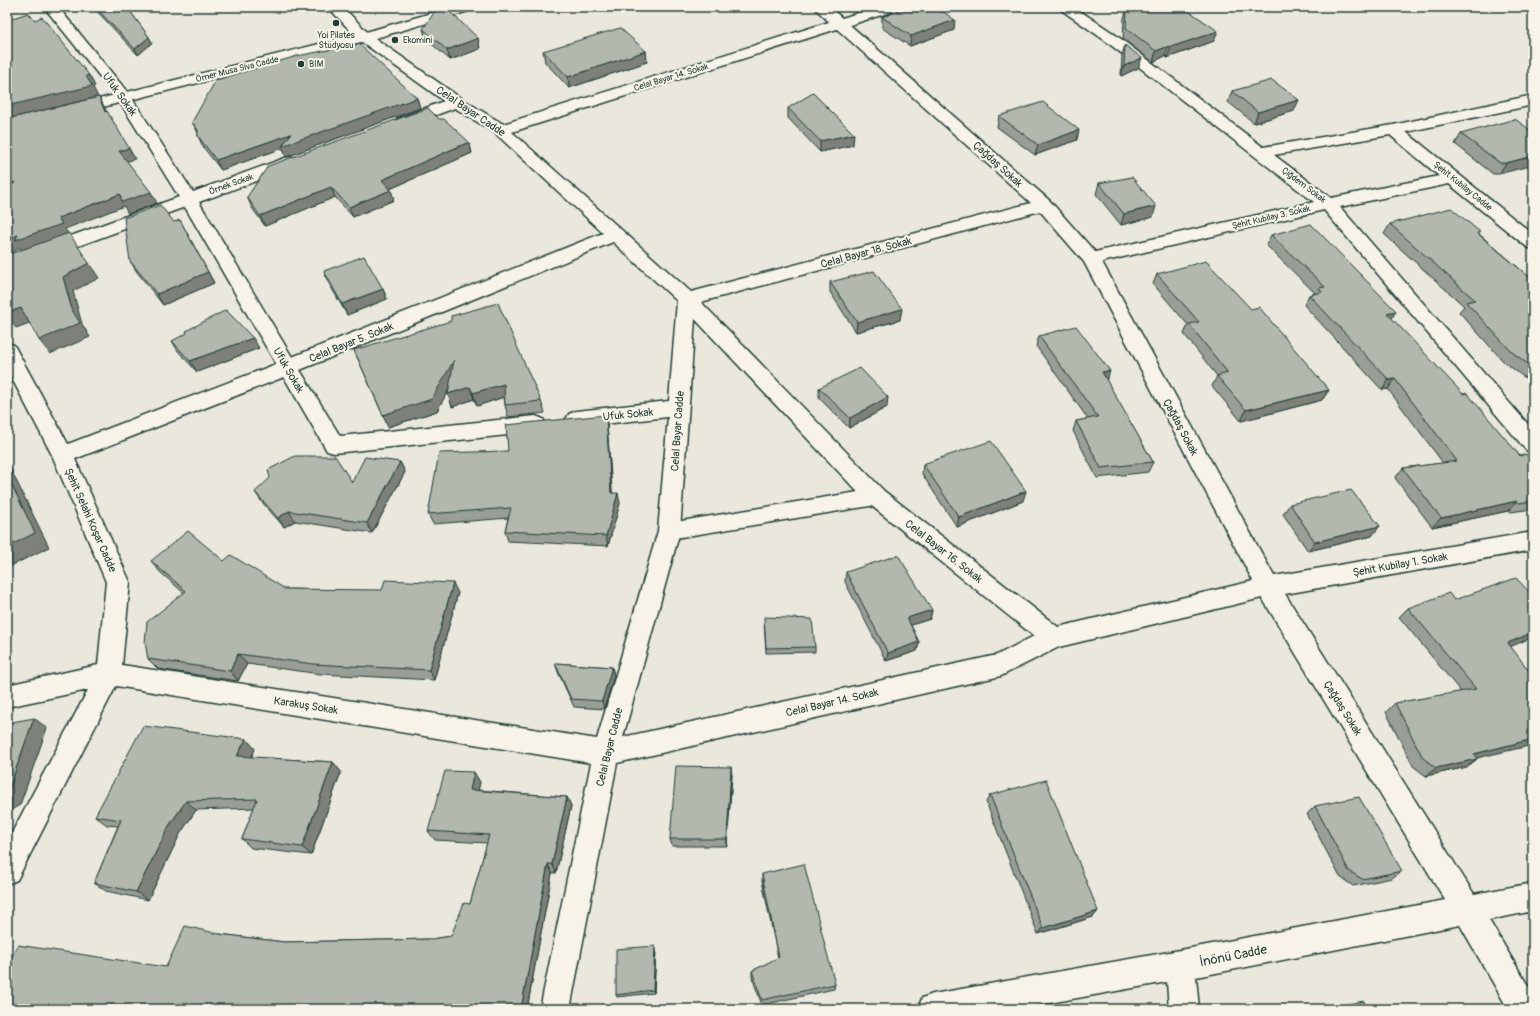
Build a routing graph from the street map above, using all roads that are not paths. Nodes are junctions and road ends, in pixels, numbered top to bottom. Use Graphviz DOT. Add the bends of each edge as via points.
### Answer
graph roads {
  1 [pos="51,7"];
  2 [pos="335,7"];
  3 [pos="467,7"];
  4 [pos="821,7"];
  5 [pos="892,7"];
  6 [pos="1064,7"];
  7 [pos="840,24"];
  8 [pos="364,37"];
  9 [pos="124,97"];
  10 [pos="1533,100"];
  11 [pos="456,102"];
  12 [pos="58,114"];
  13 [pos="389,126"];
  14 [pos="501,130"];
  15 [pos="1393,130"];
  16 [pos="1260,152"];
  17 [pos="308,156"];
  18 [pos="1453,178"];
  19 [pos="189,199"];
  20 [pos="1328,204"];
  21 [pos="1044,205"];
  22 [pos="616,234"];
  23 [pos="1533,243"];
  24 [pos="1091,259"];
  25 [pos="7,266"];
  26 [pos="687,299"];
  27 [pos="7,350"];
  28 [pos="288,367"];
  29 [pos="679,408"];
  30 [pos="1533,444"];
  31 [pos="62,456"];
  32 [pos="876,497"];
  33 [pos="669,531"];
  34 [pos="1533,541"];
  35 [pos="1268,587"];
  36 [pos="1054,638"];
  37 [pos="109,674"];
  38 [pos="7,696"];
  39 [pos="606,752"];
  40 [pos="7,870"];
  41 [pos="1533,897"];
  42 [pos="1467,909"];
  43 [pos="1180,965"];
  44 [pos="555,1009"];
  45 [pos="933,1009"];
  46 [pos="1184,1009"];
  47 [pos="1525,1009"];
  1 -- 9 [label="street, Ufuk Sokak"];
  2 -- 8 [label="street, Celal Bayar Cadde"];
  3 -- 8 [label="street, Ömer Musa Siva Cadde"];
  4 -- 7 [label="street, Çağdaş Sokak"];
  5 -- 7 [label="street, Celal Bayar 14. Sokak"];
  6 -- 16 [label="street, Çiğdem Sokak" via="1108,36"];
  7 -- 14 [label="street, Celal Bayar 14. Sokak"];
  7 -- 21 [label="street, Çağdaş Sokak"];
  8 -- 9 [label="street, Ömer Musa Siva Cadde"];
  8 -- 11 [label="street, Celal Bayar Cadde"];
  9 -- 12 [label="street, Ömer Musa Siva Cadde"];
  9 -- 19 [label="street, Ufuk Sokak"];
  10 -- 15 [label="street"];
  11 -- 13 [label="street"];
  11 -- 14 [label="street, Celal Bayar Cadde"];
  14 -- 22 [label="street, Celal Bayar Cadde"];
  15 -- 16 [label="street"];
  15 -- 18 [label="street, Şehit Kubilay Cadde"];
  16 -- 20 [label="street, Çiğdem Sokak"];
  17 -- 19 [label="street, Örnek Sokak"];
  18 -- 20 [label="street, Şehit Kubilay 3. Sokak"];
  18 -- 23 [label="street, Şehit Kubilay Cadde"];
  19 -- 25 [label="street, Örnek Sokak"];
  19 -- 28 [label="street, Ufuk Sokak"];
  20 -- 24 [label="street, Şehit Kubilay 3. Sokak"];
  20 -- 30 [label="street, Çiğdem Sokak"];
  21 -- 24 [label="street, Çağdaş Sokak"];
  21 -- 26 [label="street, Celal Bayar 18. Sokak"];
  22 -- 26 [label="street, Celal Bayar Cadde"];
  22 -- 28 [label="street, Celal Bayar 5. Sokak"];
  24 -- 35 [label="street, Çağdaş Sokak"];
  26 -- 29 [label="street, Celal Bayar Cadde"];
  26 -- 32 [label="street, Celal Bayar 16. Sokak"];
  27 -- 31 [label="street, Şehit Selahi Koşar Cadde"];
  28 -- 29 [label="street, Ufuk Sokak" via="334,445"];
  28 -- 31 [label="street, Celal Bayar 5. Sokak"];
  29 -- 33 [label="street, Celal Bayar Cadde"];
  31 -- 37 [label="street, Şehit Selahi Koşar Cadde" via="118,582"];
  32 -- 33 [label="lane"];
  32 -- 36 [label="street, Celal Bayar 16. Sokak"];
  33 -- 39 [label="street, Celal Bayar Cadde"];
  34 -- 35 [label="street, Şehit Kubilay 1. Sokak"];
  35 -- 36 [label="street"];
  35 -- 42 [label="street, Çağdaş Sokak"];
  36 -- 39 [label="street, Celal Bayar 14. Sokak" via="1001,665"];
  37 -- 38 [label="street, Karakuş Sokak"];
  37 -- 39 [label="street, Karakuş Sokak"];
  37 -- 40 [label="street, Şehit Selahi Koşar Cadde"];
  39 -- 44 [label="street, Celal Bayar Cadde"];
  41 -- 42 [label="street, İnönü Cadde"];
  42 -- 43 [label="street, İnönü Cadde"];
  42 -- 47 [label="street, Çağdaş Sokak"];
  43 -- 45 [label="street, İnönü Cadde"];
  43 -- 46 [label="street"];
}
